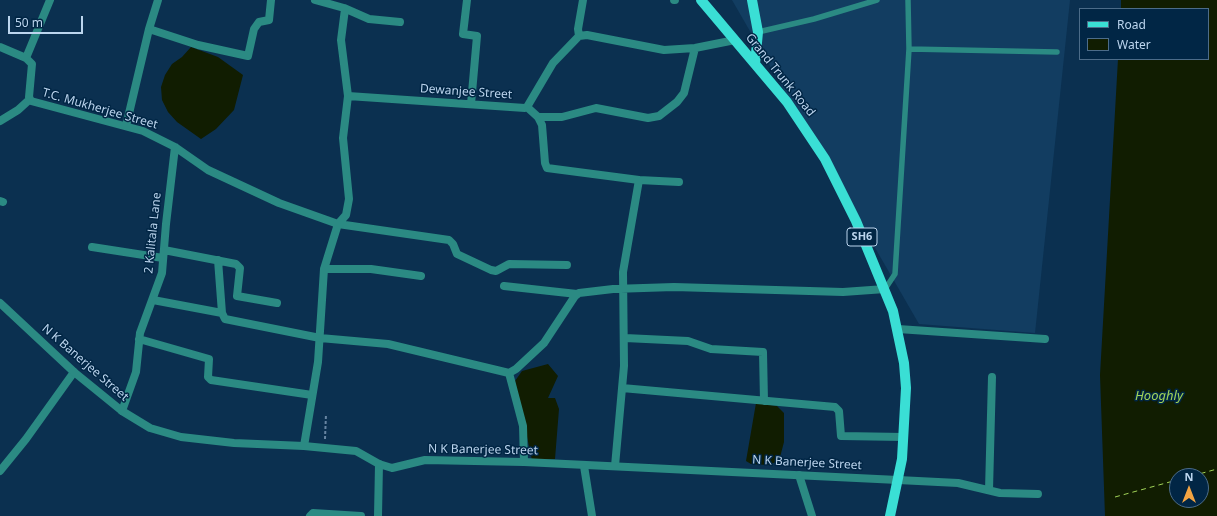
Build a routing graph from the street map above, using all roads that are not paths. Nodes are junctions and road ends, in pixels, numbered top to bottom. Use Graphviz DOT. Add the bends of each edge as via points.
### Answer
graph roads {
  1 [pos="50,0"];
  2 [pos="158,0"];
  3 [pos="271,0"];
  4 [pos="315,0"];
  5 [pos="467,0"];
  6 [pos="583,0"];
  7 [pos="702,0"];
  8 [pos="752,0"];
  9 [pos="877,0"];
  10 [pos="908,0"];
  11 [pos="346,9"];
  12 [pos="400,22"];
  13 [pos="149,29"];
  14 [pos="758,32"];
  15 [pos="579,36"];
  16 [pos="735,40"];
  17 [pos="0,47"];
  18 [pos="695,48"];
  19 [pos="909,49"];
  20 [pos="1057,52"];
  21 [pos="26,58"];
  22 [pos="755,64"];
  23 [pos="348,96"];
  24 [pos="29,100"];
  25 [pos="471,104"];
  26 [pos="527,107"];
  27 [pos="538,117"];
  28 [pos="0,121"];
  29 [pos="126,126"];
  30 [pos="175,147"];
  31 [pos="639,180"];
  32 [pos="679,182"];
  33 [pos="338,224"];
  34 [pos="92,247"];
  35 [pos="164,254"];
  36 [pos="218,260"];
  37 [pos="567,265"];
  38 [pos="324,269"];
  39 [pos="421,276"];
  40 [pos="504,286"];
  41 [pos="624,288"];
  42 [pos="885,290"];
  43 [pos="577,294"];
  44 [pos="153,300"];
  45 [pos="0,303"];
  46 [pos="277,303"];
  47 [pos="222,313"];
  48 [pos="898,330"];
  49 [pos="320,338"];
  50 [pos="625,338"];
  51 [pos="139,339"];
  52 [pos="1045,339"];
  53 [pos="74,372"];
  54 [pos="509,373"];
  55 [pos="992,377"];
  56 [pos="622,388"];
  57 [pos="312,395"];
  58 [pos="764,401"];
  59 [pos="122,411"];
  60 [pos="904,437"];
  61 [pos="304,446"];
  62 [pos="524,462"];
  63 [pos="379,464"];
  64 [pos="584,466"];
  65 [pos="615,466"];
  66 [pos="0,471"];
  67 [pos="799,475"];
  68 [pos="898,480"];
  69 [pos="989,490"];
  70 [pos="1038,494"];
  71 [pos="310,516"];
  72 [pos="361,516"];
  73 [pos="378,516"];
  74 [pos="592,516"];
  75 [pos="812,516"];
  76 [pos="890,516"];
  1 -- 21 [label="street"];
  2 -- 13 [label="street"];
  3 -- 13 [label="street" via="270,20 259,22 254,29 248,56 198,45"];
  4 -- 11 [label="street"];
  5 -- 25 [label="street" via="463,34 477,36"];
  6 -- 15 [label="street"];
  7 -- 16 [label="main road, Grand Trunk Road / SH6"];
  8 -- 14 [label="main road"];
  9 -- 14 [label="lane"];
  10 -- 19 [label="lane"];
  11 -- 12 [label="street" via="369,18"];
  11 -- 23 [label="street" via="341,40"];
  13 -- 29 [label="street"];
  14 -- 22 [label="main road"];
  15 -- 18 [label="street" via="587,35 664,50"];
  15 -- 26 [label="street, Dewanjee Street" via="553,63"];
  16 -- 18 [label="street"];
  16 -- 22 [label="main road, Grand Trunk Road / SH6"];
  17 -- 21 [label="street"];
  18 -- 27 [label="street" via="684,93 678,102 659,116 648,118 596,108 562,117"];
  19 -- 20 [label="lane"];
  19 -- 42 [label="lane" via="895,274"];
  21 -- 24 [label="street, T.C. Mukherjee Street" via="32,64 33,70"];
  22 -- 42 [label="main road, Grand Trunk Road / SH6" via="787,102 825,159 856,221"];
  23 -- 25 [label="street, Dewanjee Street"];
  23 -- 33 [label="street" via="343,134 350,192 346,215"];
  24 -- 28 [label="street"];
  24 -- 29 [label="street, T.C. Mukherjee Street"];
  25 -- 26 [label="street, Dewanjee Street"];
  26 -- 27 [label="street"];
  27 -- 31 [label="street" via="547,168"];
  29 -- 30 [label="street, T.C. Mukherjee Street" via="160,138"];
  30 -- 33 [label="street, T.C. Mukherjee Street" via="208,170 232,182 279,203"];
  30 -- 35 [label="street, 2 Kalitala Lane"];
  31 -- 32 [label="street"];
  31 -- 41 [label="street" via="623,272"];
  33 -- 37 [label="street, T.C. Mukherjee Street" via="449,240 454,244 457,254 494,271 509,264"];
  33 -- 38 [label="street"];
  34 -- 35 [label="street"];
  35 -- 36 [label="street"];
  35 -- 44 [label="street, 2 Kalitala Lane" via="162,273"];
  36 -- 46 [label="street" via="239,266 238,296"];
  36 -- 47 [label="street"];
  38 -- 39 [label="street" via="370,269"];
  38 -- 49 [label="street"];
  40 -- 43 [label="street"];
  41 -- 42 [label="street" via="843,292"];
  41 -- 43 [label="street"];
  41 -- 50 [label="street"];
  42 -- 48 [label="main road, Grand Trunk Road / SH6"];
  43 -- 54 [label="street" via="544,343"];
  44 -- 47 [label="street"];
  44 -- 51 [label="street, 2 Kalitala Lane"];
  45 -- 53 [label="street, N K Banerjee Street"];
  47 -- 49 [label="street" via="227,320"];
  48 -- 52 [label="street"];
  48 -- 60 [label="main road, Grand Trunk Road / SH6" via="906,388"];
  49 -- 54 [label="street" via="388,344"];
  49 -- 57 [label="street"];
  50 -- 56 [label="street"];
  50 -- 58 [label="street" via="686,341 716,350 763,352"];
  51 -- 57 [label="street" via="209,359 208,377 211,380"];
  51 -- 59 [label="street, 2 Kalitala Lane" via="136,372"];
  53 -- 59 [label="street, N K Banerjee Street"];
  53 -- 66 [label="street"];
  54 -- 62 [label="street" via="522,415 525,438"];
  55 -- 69 [label="street"];
  56 -- 58 [label="street"];
  56 -- 65 [label="street"];
  57 -- 61 [label="street"];
  58 -- 60 [label="street" via="837,408 843,437"];
  59 -- 61 [label="street, N K Banerjee Street" via="150,428 181,437 234,443"];
  60 -- 68 [label="main road, Grand Trunk Road / SH6"];
  61 -- 63 [label="street, N K Banerjee Street" via="356,451"];
  62 -- 63 [label="street, N K Banerjee Street" via="425,460 392,468"];
  62 -- 64 [label="street, N K Banerjee Street"];
  63 -- 73 [label="street"];
  64 -- 65 [label="street, N K Banerjee Street"];
  64 -- 74 [label="street"];
  65 -- 67 [label="street, N K Banerjee Street"];
  67 -- 68 [label="street, N K Banerjee Street"];
  67 -- 75 [label="street"];
  68 -- 69 [label="street, N K Banerjee Street" via="958,483"];
  68 -- 76 [label="main road, Grand Trunk Road / SH6"];
  69 -- 70 [label="street, N K Banerjee Street" via="1000,493"];
  71 -- 72 [label="street" via="313,513"];
}
